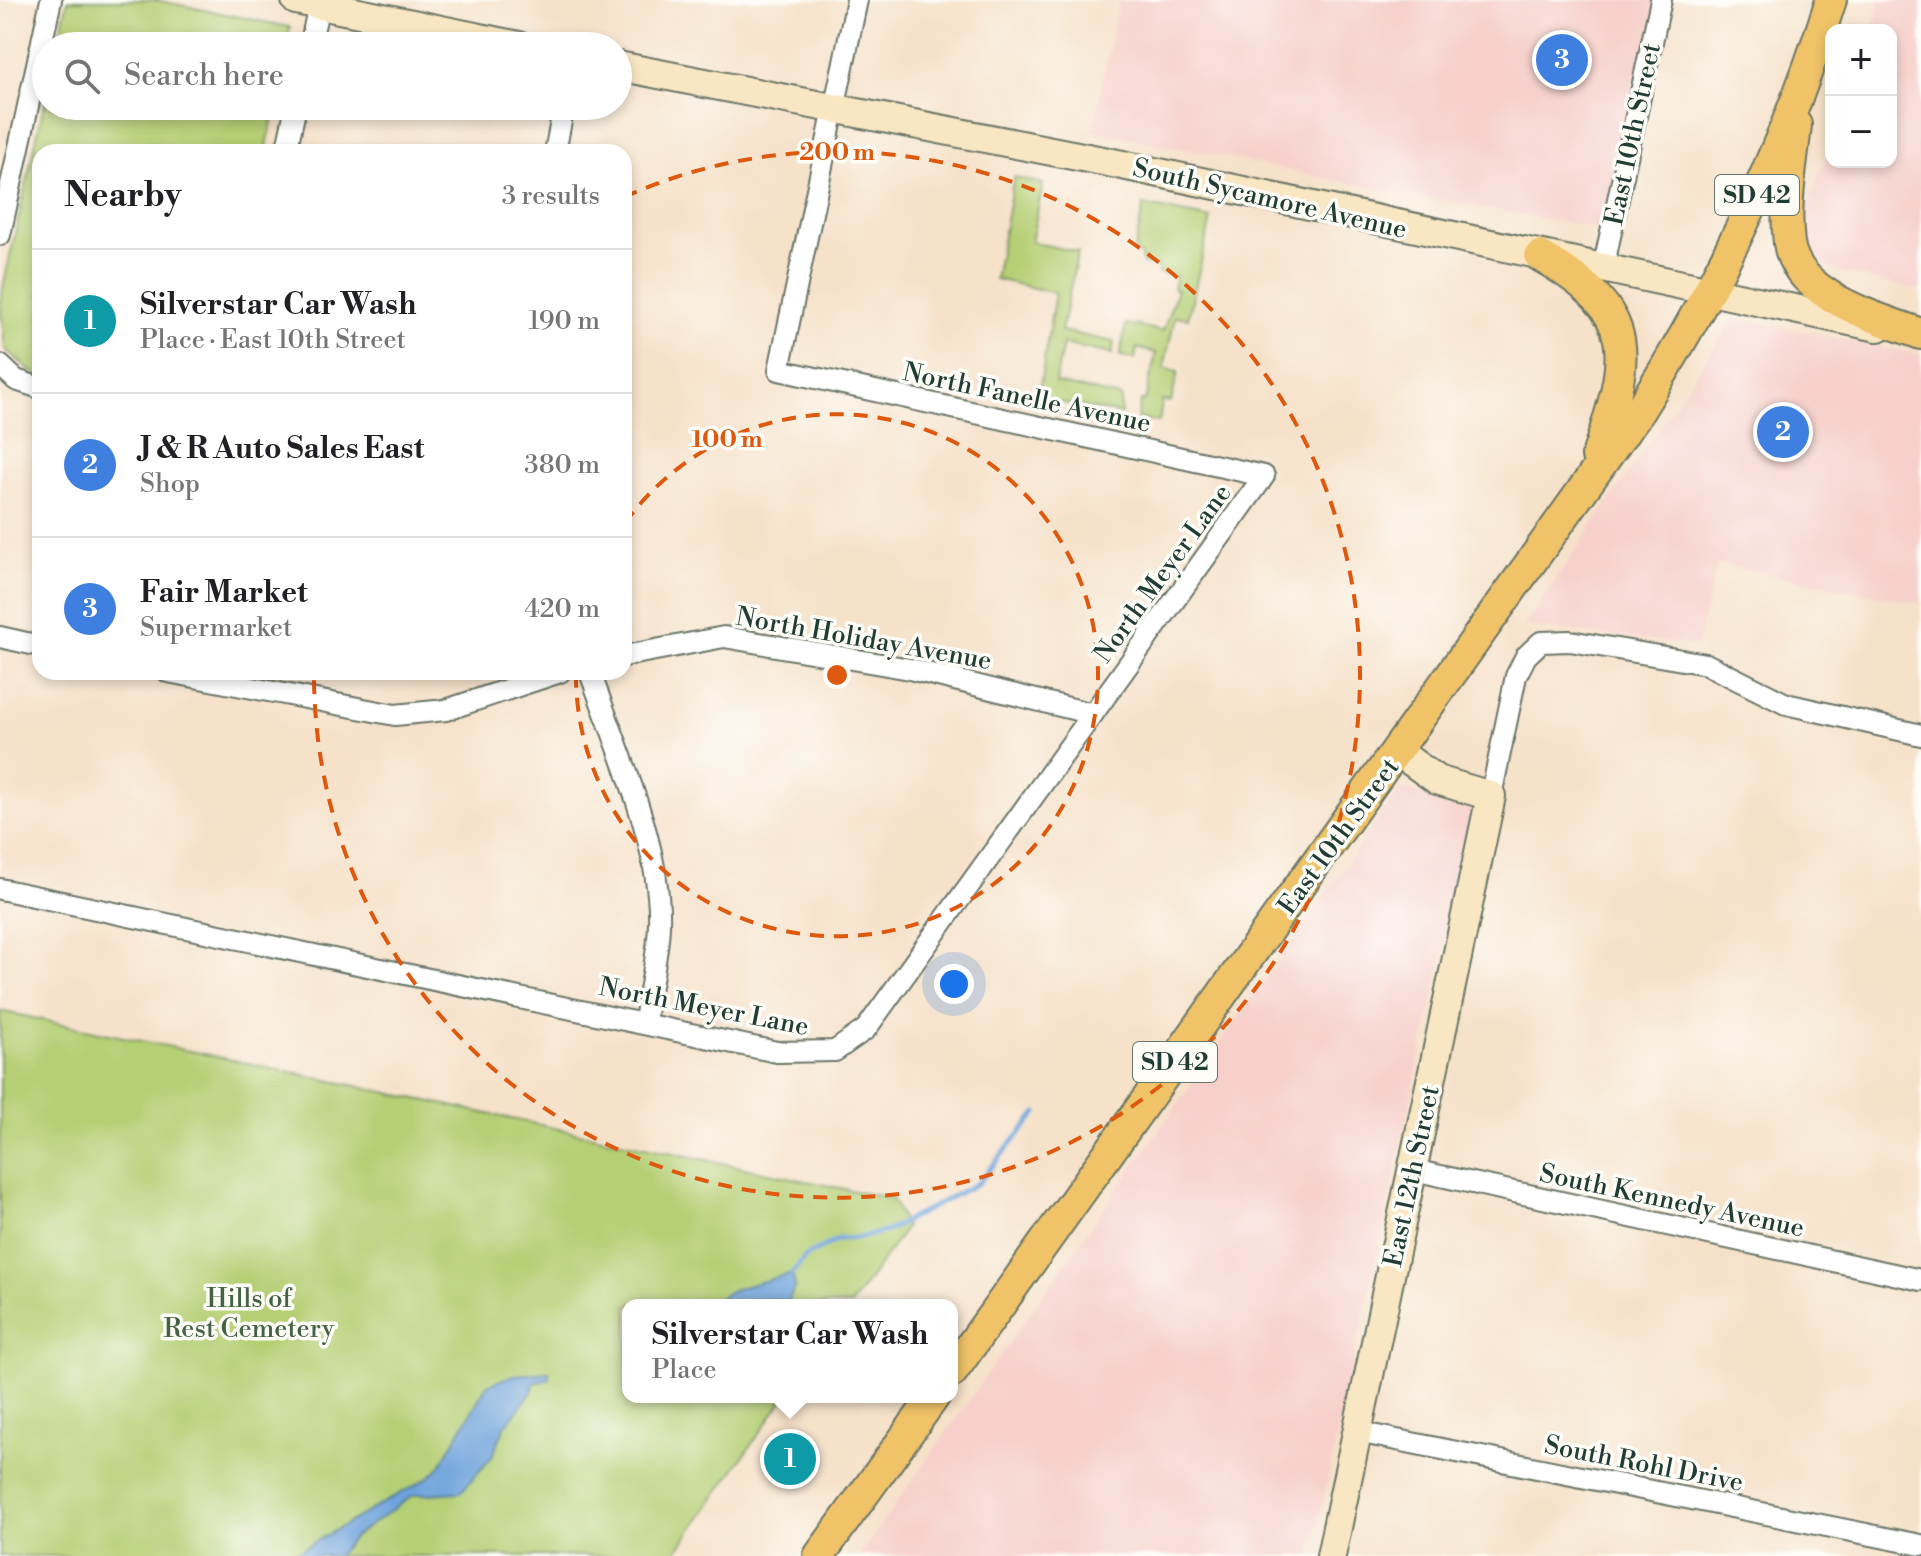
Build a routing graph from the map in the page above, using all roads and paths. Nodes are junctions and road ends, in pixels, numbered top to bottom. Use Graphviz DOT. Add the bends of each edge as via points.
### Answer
graph roads {
  1 [pos="51,0"];
  2 [pos="857,0"];
  3 [pos="1661,0"];
  4 [pos="1831,0"];
  5 [pos="307,2"];
  6 [pos="44,32"];
  7 [pos="309,32"];
  8 [pos="452,32"];
  9 [pos="632,69"];
  10 [pos="32,88"];
  11 [pos="1798,96"];
  12 [pos="834,110"];
  13 [pos="293,120"];
  14 [pos="561,120"];
  15 [pos="288,144"];
  16 [pos="557,144"];
  17 [pos="0,235"];
  18 [pos="1540,256"];
  19 [pos="1603,269"];
  20 [pos="1710,291"];
  21 [pos="1608,308"];
  22 [pos="1921,335"];
  23 [pos="0,365"];
  24 [pos="32,385"];
  25 [pos="1264,476"];
  26 [pos="1588,485"];
  27 [pos="0,637"];
  28 [pos="32,644"];
  29 [pos="632,654"];
  30 [pos="210,680"];
  31 [pos="536,680"];
  32 [pos="593,680"];
  33 [pos="1093,714"];
  34 [pos="1921,735"];
  35 [pos="1398,752"];
  36 [pos="1491,796"];
  37 [pos="0,889"];
  38 [pos="645,1022"];
  39 [pos="1413,1170"];
  40 [pos="1921,1280"];
  41 [pos="958,1364"];
  42 [pos="930,1403"];
  43 [pos="1357,1432"];
  44 [pos="1921,1545"];
  45 [pos="819,1556"];
  46 [pos="1331,1556"];
  1 -- 6 [label="street"];
  2 -- 12 [label="street"];
  3 -- 19 [label="street, East 10th Street"];
  4 -- 11 [label="main road, SD 42"];
  5 -- 7 [label="street"];
  5 -- 8 [label="main road"];
  9 -- 12 [label="main road, South Sycamore Avenue"];
  10 -- 17 [label="street"];
  11 -- 20 [label="main road, SD 42"];
  11 -- 22 [label="main road" via="1789,246 1805,275 1843,305"];
  12 -- 18 [label="main road, South Sycamore Avenue" via="1113,163"];
  12 -- 25 [label="street, North Fanelle Avenue" via="779,370"];
  13 -- 15 [label="street"];
  14 -- 16 [label="street"];
  18 -- 19 [label="main road, South Sycamore Avenue"];
  18 -- 21 [label="main road" via="1577,279"];
  19 -- 20 [label="main road, South Sycamore Avenue"];
  19 -- 21 [label="main road"];
  20 -- 22 [label="main road, South Sycamore Avenue"];
  20 -- 26 [label="main road, East 10th Street / SD 42" via="1655,388"];
  21 -- 26 [label="main road" via="1619,334 1622,366"];
  23 -- 24 [label="street" via="16,380"];
  25 -- 33 [label="street, North Meyer Lane"];
  26 -- 35 [label="main road, East 10th Street / SD 42"];
  27 -- 28 [label="street"];
  29 -- 33 [label="street, North Holiday Avenue" via="724,637 910,669"];
  30 -- 31 [label="street" via="395,715 446,710"];
  32 -- 38 [label="street" via="655,872 659,925"];
  33 -- 38 [label="street, North Meyer Lane" via="884,1007 850,1043 835,1051 799,1054"];
  34 -- 36 [label="street, East 12th Street" via="1786,704 1706,664 1570,641 1541,642 1516,676"];
  35 -- 36 [label="main road" via="1437,780"];
  35 -- 41 [label="main road, East 10th Street / SD 42"];
  36 -- 39 [label="main road, East 12th Street"];
  37 -- 38 [label="street, North Meyer Lane"];
  39 -- 40 [label="street, South Kennedy Avenue"];
  39 -- 43 [label="main road, East 12th Street"];
  42 -- 45 [label="main road"];
  43 -- 44 [label="street, South Rohl Drive"];
  43 -- 46 [label="main road, East 12th Street"];
}
